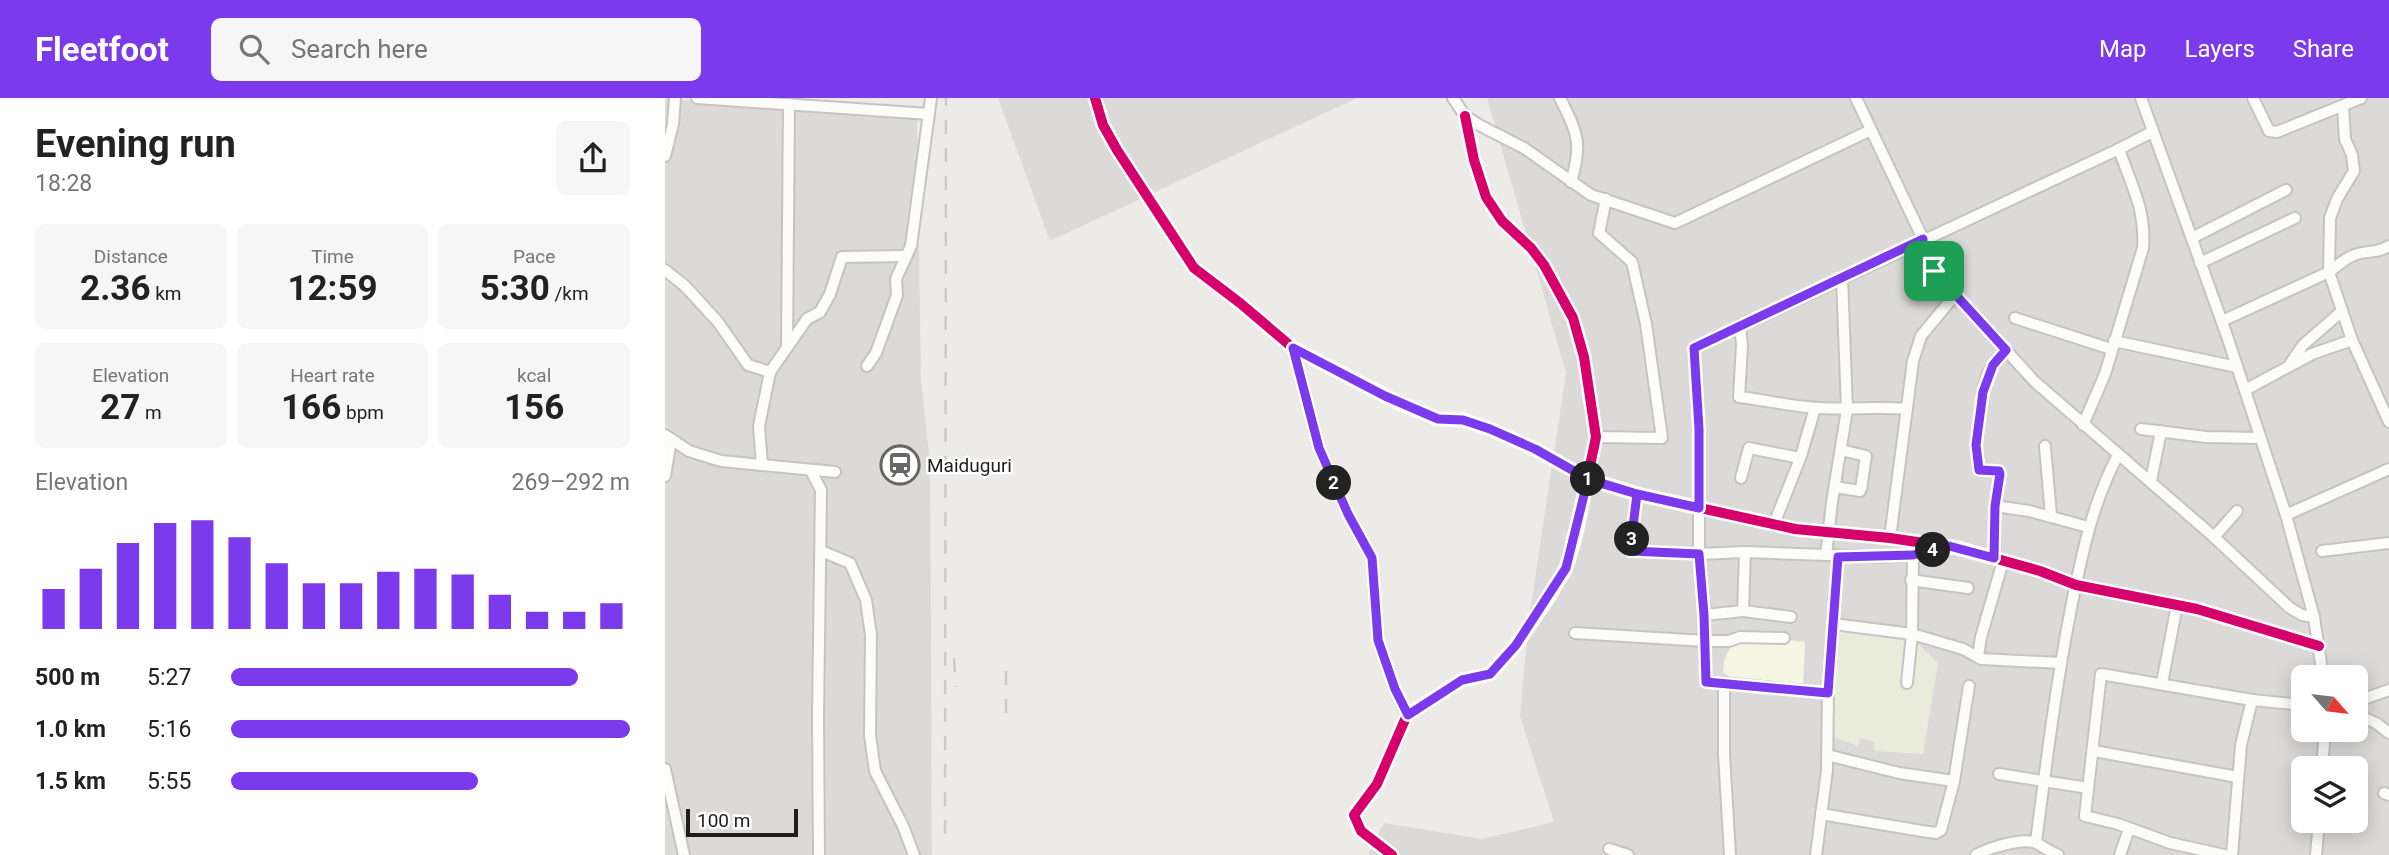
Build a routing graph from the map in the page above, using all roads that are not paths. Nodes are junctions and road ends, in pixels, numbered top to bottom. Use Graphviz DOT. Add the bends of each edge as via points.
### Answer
graph roads {
  1 [pos="675,98"];
  2 [pos="697,98"];
  3 [pos="931,98"];
  4 [pos="1095,98"];
  5 [pos="1453,98"];
  6 [pos="1560,98"];
  7 [pos="1856,98"];
  8 [pos="2141,98"];
  9 [pos="2253,98"];
  10 [pos="2361,98"];
  11 [pos="789,104"];
  12 [pos="2343,106"];
  13 [pos="929,114"];
  14 [pos="1465,116"];
  15 [pos="1871,130"];
  16 [pos="2152,132"];
  17 [pos="2119,149"];
  18 [pos="665,156"];
  19 [pos="1571,182"];
  20 [pos="2286,190"];
  21 [pos="1606,199"];
  22 [pos="2295,218"];
  23 [pos="2192,238"];
  24 [pos="1923,239"];
  25 [pos="2389,246"];
  26 [pos="906,256"];
  27 [pos="2200,263"];
  28 [pos="665,270"];
  29 [pos="2329,272"];
  30 [pos="1842,277"];
  31 [pos="1955,295"];
  32 [pos="2342,311"];
  33 [pos="2015,318"];
  34 [pos="2222,321"];
  35 [pos="1739,325"];
  36 [pos="2352,340"];
  37 [pos="2113,345"];
  38 [pos="787,346"];
  39 [pos="1293,348"];
  40 [pos="2006,350"];
  41 [pos="867,366"];
  42 [pos="2289,366"];
  43 [pos="2237,367"];
  44 [pos="770,372"];
  45 [pos="2245,390"];
  46 [pos="1815,408"];
  47 [pos="1906,409"];
  48 [pos="1847,410"];
  49 [pos="2389,422"];
  50 [pos="2083,425"];
  51 [pos="2141,429"];
  52 [pos="2161,431"];
  53 [pos="667,438"];
  54 [pos="1596,438"];
  55 [pos="2259,438"];
  56 [pos="2045,446"];
  57 [pos="1841,450"];
  58 [pos="2118,455"];
  59 [pos="1800,458"];
  60 [pos="762,465"];
  61 [pos="2389,469"];
  62 [pos="811,471"];
  63 [pos="835,472"];
  64 [pos="665,476"];
  65 [pos="1741,478"];
  66 [pos="1588,479"];
  67 [pos="2151,481"];
  68 [pos="1835,487"];
  69 [pos="1637,494"];
  70 [pos="1995,506"];
  71 [pos="1699,508"];
  72 [pos="2237,511"];
  73 [pos="2286,515"];
  74 [pos="2051,516"];
  75 [pos="1774,524"];
  76 [pos="2088,527"];
  77 [pos="1828,533"];
  78 [pos="2214,537"];
  79 [pos="1890,538"];
  80 [pos="2389,542"];
  81 [pos="1949,546"];
  82 [pos="821,551"];
  83 [pos="2322,551"];
  84 [pos="1745,552"];
  85 [pos="1699,554"];
  86 [pos="1913,555"];
  87 [pos="1832,556"];
  88 [pos="1999,559"];
  89 [pos="1911,580"];
  90 [pos="2076,585"];
  91 [pos="1968,588"];
  92 [pos="2176,605"];
  93 [pos="1743,611"];
  94 [pos="1704,615"];
  95 [pos="1791,617"];
  96 [pos="2314,617"];
  97 [pos="1833,624"];
  98 [pos="1575,633"];
  99 [pos="1912,634"];
  100 [pos="1784,638"];
  101 [pos="1705,641"];
  102 [pos="2319,646"];
  103 [pos="1978,656"];
  104 [pos="2060,663"];
  105 [pos="2321,665"];
  106 [pos="1722,683"];
  107 [pos="2162,683"];
  108 [pos="1907,684"];
  109 [pos="1969,686"];
  110 [pos="2389,690"];
  111 [pos="1828,693"];
  112 [pos="2368,697"];
  113 [pos="2252,700"];
  114 [pos="2291,704"];
  115 [pos="1408,715"];
  116 [pos="2368,719"];
  117 [pos="2389,733"];
  118 [pos="2094,751"];
  119 [pos="1827,755"];
  120 [pos="665,769"];
  121 [pos="1999,774"];
  122 [pos="2238,777"];
  123 [pos="1954,781"];
  124 [pos="2044,781"];
  125 [pos="2088,788"];
  126 [pos="1821,814"];
  127 [pos="2129,829"];
  128 [pos="2318,833"];
  129 [pos="2036,842"];
  130 [pos="1609,849"];
  131 [pos="684,855"];
  132 [pos="819,855"];
  133 [pos="914,855"];
  134 [pos="1392,855"];
  135 [pos="1628,855"];
  136 [pos="1730,855"];
  137 [pos="1816,855"];
  138 [pos="1976,855"];
  139 [pos="2058,855"];
  140 [pos="2120,855"];
  141 [pos="2224,855"];
  142 [pos="2232,855"];
  143 [pos="2316,855"];
  1 -- 18 [label="street"];
  2 -- 11 [label="street"];
  3 -- 13 [label="street"];
  4 -- 39 [label="street" via="1117,150 1194,268"];
  5 -- 14 [label="street"];
  6 -- 19 [label="street" via="1577,135 1578,159"];
  7 -- 15 [label="street"];
  8 -- 16 [label="street"];
  9 -- 12 [label="street" via="2264,124 2277,132"];
  10 -- 12 [label="street"];
  11 -- 13 [label="street"];
  11 -- 38 [label="street"];
  12 -- 29 [label="street" via="2345,139 2354,171 2330,218"];
  13 -- 26 [label="street"];
  14 -- 19 [label="street" via="1524,148"];
  14 -- 54 [label="street" via="1486,197 1544,265 1573,318"];
  15 -- 21 [label="street" via="1675,223"];
  15 -- 24 [label="street"];
  16 -- 17 [label="street"];
  16 -- 23 [label="street"];
  17 -- 24 [label="street"];
  17 -- 37 [label="street" via="2144,227 2139,260"];
  19 -- 21 [label="street"];
  20 -- 23 [label="street"];
  21 -- 54 [label="street" via="1599,233 1632,262 1663,438"];
  22 -- 27 [label="street"];
  23 -- 27 [label="street"];
  24 -- 30 [label="street"];
  24 -- 31 [label="street" via="1923,259"];
  25 -- 29 [label="street" via="2348,257"];
  26 -- 38 [label="street" via="842,257 820,312 807,319"];
  26 -- 41 [label="street" via="896,279 897,295"];
  27 -- 34 [label="street"];
  28 -- 44 [label="street" via="717,322 748,365"];
  29 -- 32 [label="street"];
  29 -- 34 [label="street"];
  30 -- 35 [label="street"];
  30 -- 48 [label="street"];
  31 -- 40 [label="street"];
  31 -- 47 [label="street" via="1921,336"];
  32 -- 36 [label="street"];
  32 -- 42 [label="street" via="2303,345"];
  33 -- 37 [label="street"];
  34 -- 43 [label="street"];
  35 -- 46 [label="street" via="1739,397"];
  35 -- 71 [label="street" via="1694,348"];
  36 -- 42 [label="street"];
  36 -- 49 [label="street"];
  37 -- 43 [label="street"];
  37 -- 50 [label="street"];
  38 -- 44 [label="street"];
  39 -- 66 [label="street" via="1385,396 1438,419 1463,420 1490,429"];
  39 -- 115 [label="street" via="1319,448 1372,558 1378,640"];
  40 -- 50 [label="street"];
  40 -- 70 [label="street" via="1987,376 1976,445 1979,470 2000,474"];
  42 -- 45 [label="street"];
  43 -- 45 [label="street"];
  44 -- 60 [label="street" via="759,426"];
  45 -- 55 [label="street"];
  46 -- 48 [label="street"];
  46 -- 59 [label="street"];
  47 -- 48 [label="street"];
  47 -- 79 [label="street"];
  48 -- 57 [label="street"];
  50 -- 58 [label="street"];
  51 -- 52 [label="street"];
  52 -- 55 [label="street"];
  52 -- 67 [label="street"];
  53 -- 60 [label="street" via="709,458"];
  53 -- 64 [label="street"];
  54 -- 66 [label="street"];
  55 -- 73 [label="street"];
  56 -- 74 [label="street"];
  57 -- 68 [label="street"];
  57 -- 68 [label="street" via="1866,456 1861,489"];
  58 -- 67 [label="street"];
  58 -- 76 [label="street"];
  59 -- 65 [label="street" via="1749,448"];
  59 -- 75 [label="street"];
  60 -- 62 [label="street"];
  61 -- 73 [label="street"];
  62 -- 63 [label="street"];
  62 -- 82 [label="street" via="821,490"];
  66 -- 69 [label="street"];
  66 -- 115 [label="street" via="1566,568 1516,645 1490,674 1462,680"];
  67 -- 78 [label="street"];
  68 -- 77 [label="street"];
  69 -- 71 [label="street"];
  69 -- 85 [label="street" via="1630,551"];
  70 -- 74 [label="street"];
  70 -- 88 [label="street"];
  71 -- 75 [label="street"];
  71 -- 85 [label="street"];
  72 -- 78 [label="street"];
  73 -- 96 [label="street"];
  74 -- 76 [label="street"];
  75 -- 77 [label="street"];
  76 -- 90 [label="street"];
  77 -- 79 [label="street"];
  77 -- 87 [label="street"];
  78 -- 96 [label="street" via="2290,608"];
  79 -- 81 [label="street"];
  80 -- 83 [label="street"];
  81 -- 86 [label="street"];
  81 -- 88 [label="street"];
  82 -- 132 [label="street"];
  82 -- 133 [label="street" via="850,563 866,600 875,771"];
  84 -- 85 [label="street"];
  84 -- 87 [label="street"];
  84 -- 93 [label="street"];
  85 -- 94 [label="street"];
  86 -- 87 [label="street"];
  86 -- 89 [label="street"];
  87 -- 97 [label="street"];
  88 -- 90 [label="street"];
  88 -- 103 [label="street"];
  89 -- 91 [label="street"];
  89 -- 99 [label="street"];
  90 -- 92 [label="street"];
  90 -- 104 [label="street"];
  92 -- 102 [label="street"];
  92 -- 107 [label="street"];
  93 -- 94 [label="street"];
  93 -- 95 [label="street"];
  94 -- 101 [label="street"];
  96 -- 102 [label="street"];
  97 -- 99 [label="street"];
  97 -- 111 [label="street"];
  98 -- 101 [label="street"];
  99 -- 103 [label="street"];
  99 -- 108 [label="street"];
  100 -- 101 [label="street" via="1741,636"];
  101 -- 106 [label="street" via="1706,682"];
  102 -- 105 [label="street"];
  103 -- 104 [label="street" via="1994,661"];
  104 -- 124 [label="street"];
  106 -- 111 [label="street"];
  106 -- 136 [label="street"];
  107 -- 113 [label="street"];
  107 -- 118 [label="street" via="2101,674"];
  109 -- 123 [label="street"];
  110 -- 112 [label="street"];
  111 -- 119 [label="street"];
  113 -- 114 [label="street"];
  113 -- 122 [label="street"];
  115 -- 134 [label="street" via="1377,784 1354,815 1361,831"];
  116 -- 117 [label="street"];
  118 -- 122 [label="street"];
  118 -- 125 [label="street"];
  119 -- 123 [label="street"];
  119 -- 126 [label="street"];
  120 -- 131 [label="street"];
  121 -- 124 [label="street"];
  122 -- 142 [label="street"];
  123 -- 126 [label="street" via="1944,825 1936,832"];
  124 -- 125 [label="street"];
  124 -- 129 [label="street"];
  125 -- 127 [label="street" via="2085,816"];
  126 -- 137 [label="street"];
  127 -- 140 [label="street"];
  127 -- 141 [label="street"];
  128 -- 143 [label="street"];
  129 -- 138 [label="street" via="1989,848"];
  129 -- 139 [label="street"];
  130 -- 135 [label="street"];
}
